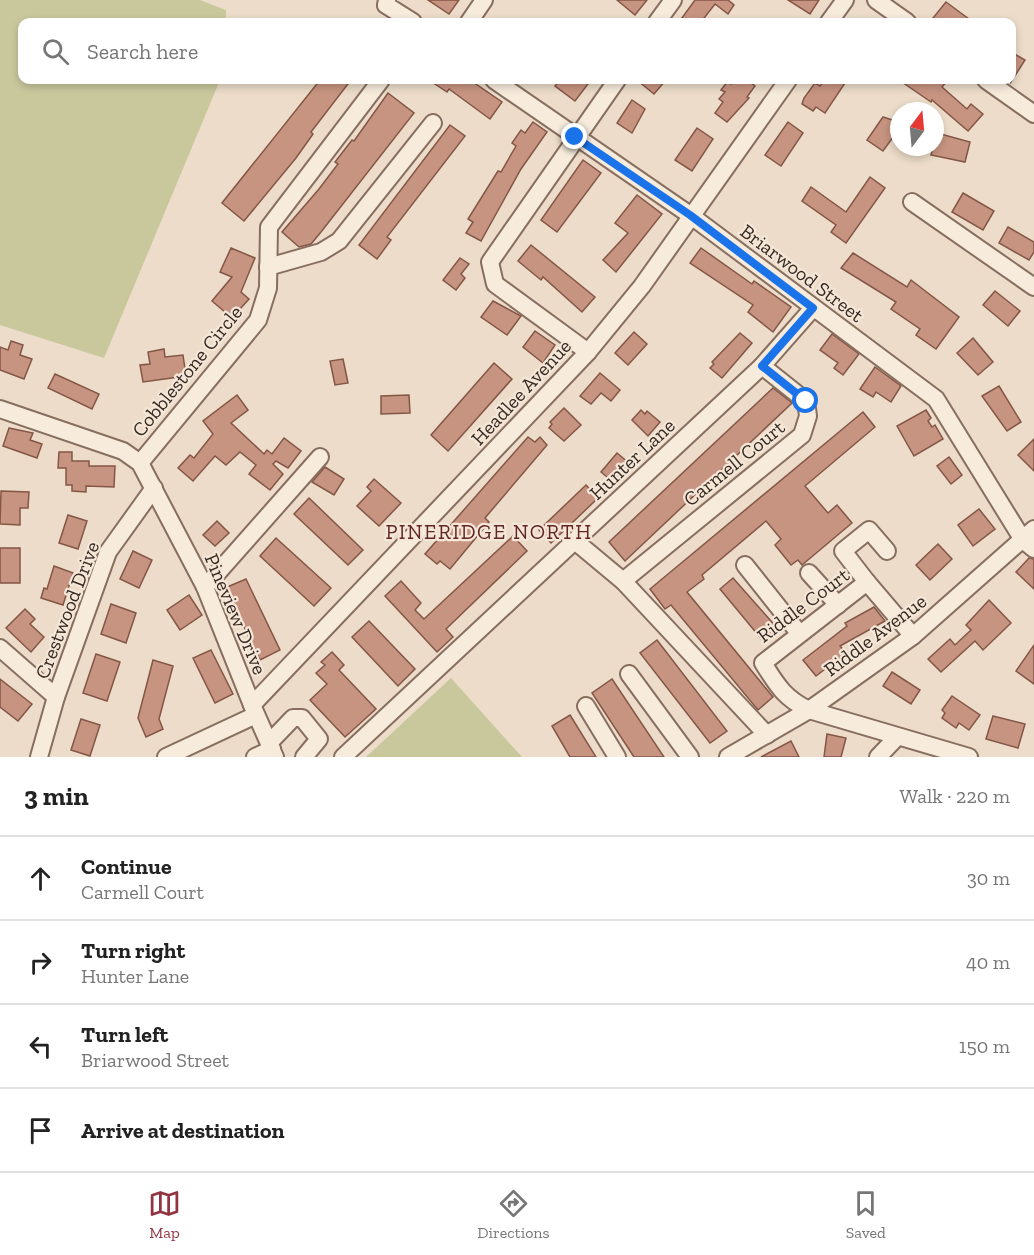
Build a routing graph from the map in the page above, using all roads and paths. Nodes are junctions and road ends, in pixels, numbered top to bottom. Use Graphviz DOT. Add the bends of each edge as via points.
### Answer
graph roads {
  1 [pos="387,0"];
  2 [pos="484,0"];
  3 [pos="673,0"];
  4 [pos="845,0"];
  5 [pos="876,0"];
  6 [pos="407,18"];
  7 [pos="472,18"];
  8 [pos="660,18"];
  9 [pos="832,18"];
  10 [pos="901,18"];
  11 [pos="378,84"];
  12 [pos="501,84"];
  13 [pos="614,84"];
  14 [pos="785,84"];
  15 [pos="992,84"];
  16 [pos="1034,114"];
  17 [pos="433,123"];
  18 [pos="575,137"];
  19 [pos="912,202"];
  20 [pos="690,215"];
  21 [pos="268,267"];
  22 [pos="1034,288"];
  23 [pos="813,308"];
  24 [pos="588,352"];
  25 [pos="762,366"];
  26 [pos="0,409"];
  27 [pos="320,457"];
  28 [pos="140,463"];
  29 [pos="154,488"];
  30 [pos="1030,540"];
  31 [pos="575,541"];
  32 [pos="887,551"];
  33 [pos="745,565"];
  34 [pos="809,573"];
  35 [pos="622,581"];
  36 [pos="867,582"];
  37 [pos="204,586"];
  38 [pos="838,605"];
  39 [pos="799,633"];
  40 [pos="914,636"];
  41 [pos="0,648"];
  42 [pos="628,674"];
  43 [pos="56,697"];
  44 [pos="586,706"];
  45 [pos="254,710"];
  46 [pos="809,710"];
  47 [pos="767,735"];
  48 [pos="897,737"];
  49 [pos="272,750"];
  50 [pos="39,757"];
  51 [pos="166,757"];
  52 [pos="255,757"];
  53 [pos="304,757"];
  54 [pos="343,757"];
  55 [pos="617,757"];
  56 [pos="690,757"];
  57 [pos="728,757"];
  58 [pos="878,757"];
  59 [pos="969,757"];
  1 -- 6 [label="street" via="386,5"];
  2 -- 7 [label="street"];
  3 -- 8 [label="street"];
  4 -- 9 [label="street"];
  5 -- 10 [label="street"];
  11 -- 21 [label="street, Cobblestone Circle" via="269,227"];
  12 -- 18 [label="street, Briarwood Street"];
  13 -- 18 [label="street"];
  14 -- 20 [label="street, Headlee Avenue"];
  15 -- 16 [label="street"];
  17 -- 21 [label="street" via="339,241 321,252"];
  18 -- 20 [label="street, Briarwood Street"];
  18 -- 24 [label="street" via="490,262 495,284"];
  19 -- 22 [label="street"];
  20 -- 23 [label="street, Briarwood Street"];
  20 -- 24 [label="street, Headlee Avenue" via="642,286"];
  21 -- 28 [label="street, Cobblestone Circle" via="268,288 258,320"];
  23 -- 25 [label="street, Hunter Lane"];
  23 -- 30 [label="street, Briarwood Street" via="936,399"];
  24 -- 45 [label="street, Headlee Avenue"];
  25 -- 31 [label="street, Hunter Lane"];
  25 -- 35 [label="street, Carmell Court" via="806,401 808,416 802,435"];
  26 -- 28 [label="street" via="123,451"];
  27 -- 37 [label="street"];
  28 -- 29 [label="street, Pineview Drive"];
  29 -- 37 [label="street, Pineview Drive"];
  29 -- 43 [label="street, Crestwood Drive" via="108,552"];
  30 -- 40 [label="street, Riddle Avenue"];
  31 -- 35 [label="street"];
  31 -- 54 [label="street, Hunter Lane"];
  32 -- 36 [label="street" via="869,530 843,551"];
  33 -- 39 [label="street"];
  34 -- 38 [label="street"];
  35 -- 47 [label="street"];
  36 -- 38 [label="street, Riddle Court"];
  36 -- 40 [label="street, Riddle Court"];
  37 -- 45 [label="street, Pineview Drive"];
  38 -- 39 [label="street, Riddle Court"];
  39 -- 46 [label="street, Riddle Court" via="763,663 786,696"];
  40 -- 46 [label="street, Riddle Avenue"];
  41 -- 43 [label="street"];
  42 -- 56 [label="street"];
  43 -- 50 [label="street, Crestwood Drive"];
  44 -- 55 [label="street"];
  45 -- 49 [label="street, Pineview Drive"];
  45 -- 51 [label="street"];
  46 -- 47 [label="street, Riddle Avenue"];
  46 -- 48 [label="street"];
  47 -- 57 [label="street, Riddle Avenue"];
  48 -- 58 [label="street"];
  48 -- 59 [label="street"];
  49 -- 52 [label="street"];
  49 -- 53 [label="street" via="293,718 302,718 319,739"];
}
